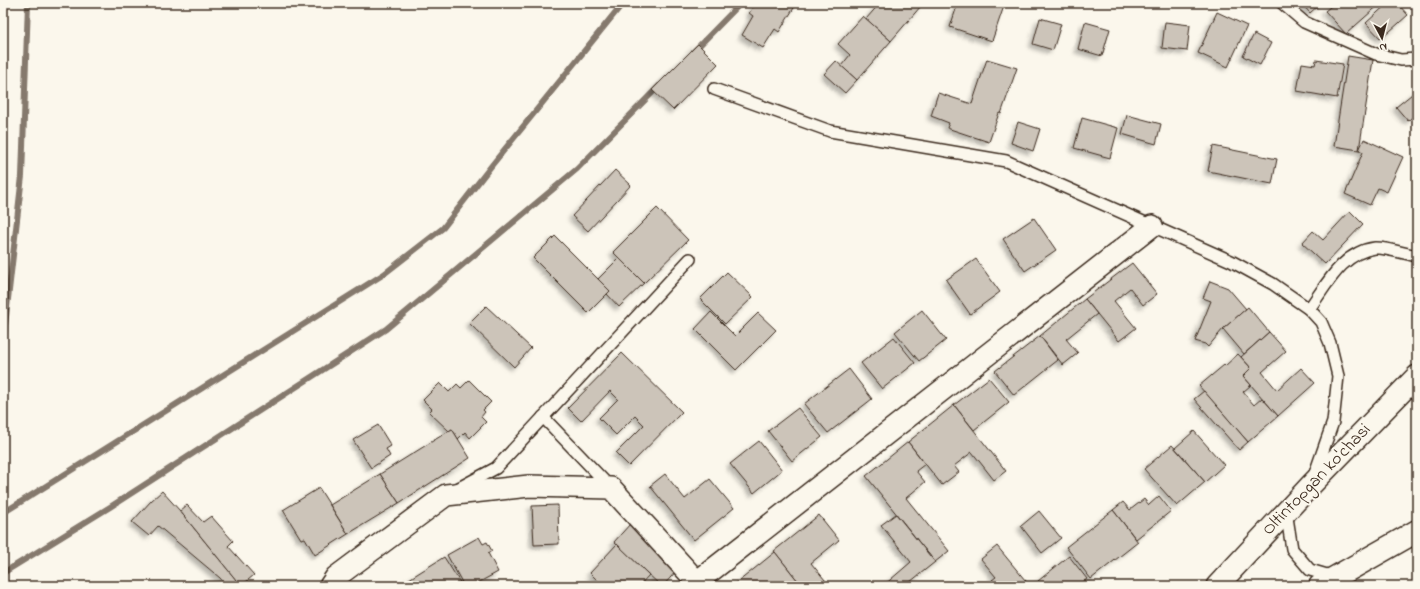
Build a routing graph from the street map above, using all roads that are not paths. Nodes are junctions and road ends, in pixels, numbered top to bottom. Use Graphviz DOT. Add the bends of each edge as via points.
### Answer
graph roads {
  1 [pos="1282,3"];
  2 [pos="1417,60"];
  3 [pos="714,89"];
  4 [pos="1152,226"];
  5 [pos="1417,256"];
  6 [pos="690,259"];
  7 [pos="1309,310"];
  8 [pos="1417,376"];
  9 [pos="543,417"];
  10 [pos="1311,485"];
  11 [pos="611,488"];
  12 [pos="446,495"];
  13 [pos="1286,511"];
  14 [pos="1417,531"];
  15 [pos="1327,582"];
  16 [pos="697,584"];
  17 [pos="330,586"];
  18 [pos="1217,586"];
  1 -- 2 [label="lane" via="1304,22 1376,54 1401,60"];
  3 -- 4 [label="lane" via="830,131 1006,161"];
  4 -- 7 [label="lane" via="1231,261 1273,284"];
  4 -- 16 [label="street"];
  5 -- 7 [label="lane" via="1375,248 1356,254 1338,268"];
  6 -- 9 [label="lane"];
  7 -- 10 [label="lane" via="1321,322 1330,343 1338,376 1333,422"];
  8 -- 10 [label="street, Oltintopgan ko'chasi"];
  9 -- 11 [label="lane"];
  9 -- 12 [label="lane" via="496,468"];
  10 -- 13 [label="street, Oltintopgan ko'chasi"];
  11 -- 12 [label="street" via="529,486"];
  11 -- 16 [label="street"];
  12 -- 17 [label="street" via="336,577"];
  13 -- 15 [label="lane" via="1292,549 1310,570"];
  13 -- 18 [label="street, Oltintopgan ko'chasi"];
  14 -- 15 [label="street"];
}
